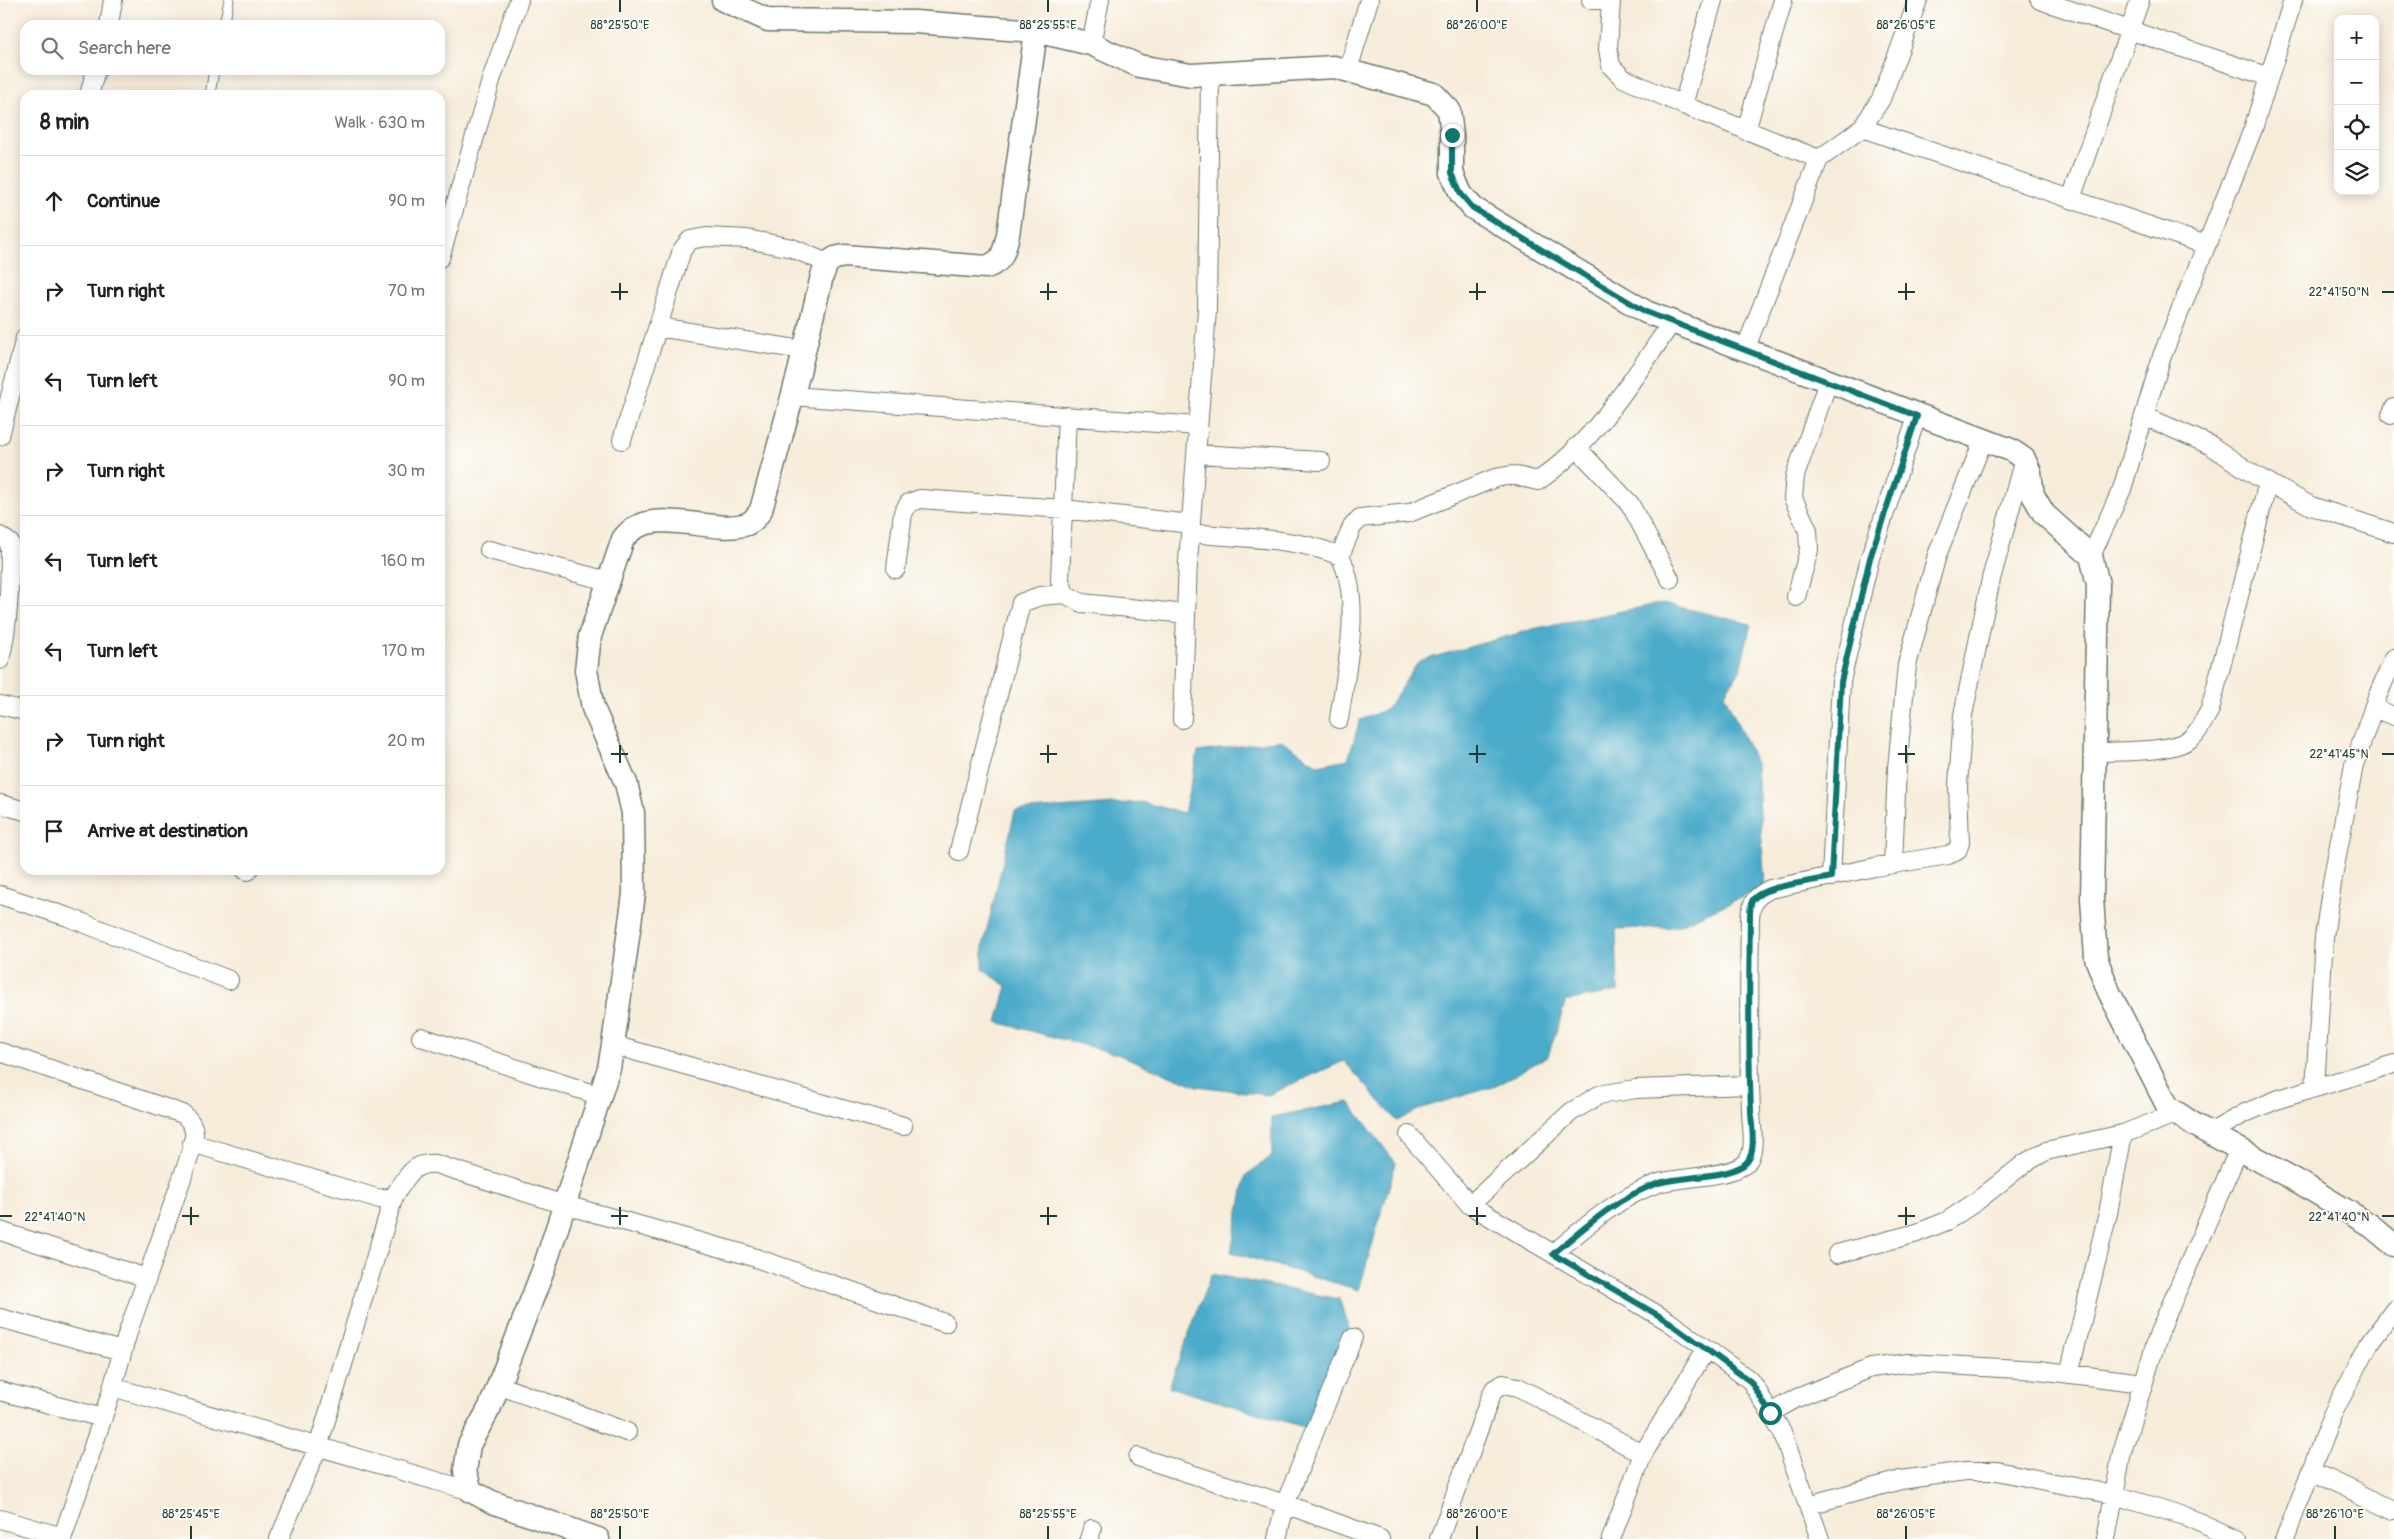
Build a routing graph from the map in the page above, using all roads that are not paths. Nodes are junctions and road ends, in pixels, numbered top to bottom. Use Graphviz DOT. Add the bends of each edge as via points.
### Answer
graph roads {
  1 [pos="112,0"];
  2 [pos="229,0"];
  3 [pos="519,0"];
  4 [pos="723,0"];
  5 [pos="1100,0"];
  6 [pos="1369,0"];
  7 [pos="1591,0"];
  8 [pos="1600,0"];
  9 [pos="1611,0"];
  10 [pos="1713,0"];
  11 [pos="1784,0"];
  12 [pos="1918,0"];
  13 [pos="2040,0"];
  14 [pos="2140,0"];
  15 [pos="2294,0"];
  16 [pos="110,20"];
  17 [pos="225,20"];
  18 [pos="2130,30"];
  19 [pos="1036,32"];
  20 [pos="1091,44"];
  21 [pos="1348,70"];
  22 [pos="1210,74"];
  23 [pos="95,75"];
  24 [pos="213,75"];
  25 [pos="2269,77"];
  26 [pos="90,90"];
  27 [pos="211,90"];
  28 [pos="1683,105"];
  29 [pos="1862,128"];
  30 [pos="1746,131"];
  31 [pos="1819,159"];
  32 [pos="2071,199"];
  33 [pos="445,241"];
  34 [pos="2206,245"];
  35 [pos="827,264"];
  36 [pos="1672,322"];
  37 [pos="658,327"];
  38 [pos="803,350"];
  39 [pos="1745,350"];
  40 [pos="20,380"];
  41 [pos="1828,382"];
  42 [pos="792,396"];
  43 [pos="1067,416"];
  44 [pos="1917,416"];
  45 [pos="2144,416"];
  46 [pos="1198,426"];
  47 [pos="0,436"];
  48 [pos="622,440"];
  49 [pos="1984,441"];
  50 [pos="1576,447"];
  51 [pos="1196,454"];
  52 [pos="2024,459"];
  53 [pos="1321,461"];
  54 [pos="2268,482"];
  55 [pos="1064,509"];
  56 [pos="1190,528"];
  57 [pos="2394,533"];
  58 [pos="0,536"];
  59 [pos="489,550"];
  60 [pos="1340,556"];
  61 [pos="2091,556"];
  62 [pos="896,569"];
  63 [pos="1670,579"];
  64 [pos="608,581"];
  65 [pos="1065,594"];
  66 [pos="1796,597"];
  67 [pos="1186,614"];
  68 [pos="2394,658"];
  69 [pos="0,660"];
  70 [pos="0,705"];
  71 [pos="2373,708"];
  72 [pos="20,709"];
  73 [pos="2394,716"];
  74 [pos="1182,719"];
  75 [pos="1339,719"];
  76 [pos="2096,752"];
  77 [pos="0,804"];
  78 [pos="20,810"];
  79 [pos="959,851"];
  80 [pos="1893,864"];
  81 [pos="1831,877"];
  82 [pos="0,894"];
  83 [pos="229,980"];
  84 [pos="421,1037"];
  85 [pos="613,1045"];
  86 [pos="0,1052"];
  87 [pos="2394,1064"];
  88 [pos="1749,1085"];
  89 [pos="2316,1088"];
  90 [pos="600,1096"];
  91 [pos="2177,1113"];
  92 [pos="904,1126"];
  93 [pos="2210,1133"];
  94 [pos="2123,1134"];
  95 [pos="1409,1136"];
  96 [pos="192,1144"];
  97 [pos="2238,1149"];
  98 [pos="394,1196"];
  99 [pos="565,1205"];
  100 [pos="1470,1205"];
  101 [pos="0,1230"];
  102 [pos="2394,1245"];
  103 [pos="1553,1254"];
  104 [pos="1837,1254"];
  105 [pos="147,1278"];
  106 [pos="2394,1310"];
  107 [pos="0,1318"];
  108 [pos="945,1322"];
  109 [pos="1354,1338"];
  110 [pos="1706,1349"];
  111 [pos="122,1352"];
  112 [pos="2069,1374"];
  113 [pos="2143,1384"];
  114 [pos="498,1385"];
  115 [pos="113,1387"];
  116 [pos="0,1390"];
  117 [pos="1770,1413"];
  118 [pos="103,1418"];
  119 [pos="627,1432"];
  120 [pos="318,1447"];
  121 [pos="1643,1454"];
  122 [pos="1138,1457"];
  123 [pos="2310,1471"];
  124 [pos="472,1491"];
  125 [pos="2114,1495"];
  126 [pos="1285,1504"];
  127 [pos="1808,1505"];
  128 [pos="2394,1510"];
  129 [pos="0,1519"];
  130 [pos="62,1538"];
  131 [pos="279,1539"];
  132 [pos="598,1539"];
  133 [pos="1277,1539"];
  134 [pos="1380,1539"];
  135 [pos="1439,1539"];
  136 [pos="1610,1539"];
  137 [pos="1820,1539"];
  138 [pos="2106,1539"];
  139 [pos="2236,1539"];
  140 [pos="2285,1539"];
  1 -- 16 [label="street"];
  2 -- 17 [label="lane"];
  3 -- 33 [label="street" via="492,77"];
  4 -- 19 [label="street" via="768,20 915,22"];
  5 -- 20 [label="street"];
  6 -- 21 [label="street"];
  7 -- 8 [label="street"];
  9 -- 28 [label="street" via="1608,49 1611,66 1623,78"];
  10 -- 28 [label="street"];
  11 -- 30 [label="street"];
  12 -- 29 [label="street" via="1881,99"];
  13 -- 18 [label="street"];
  14 -- 18 [label="street"];
  15 -- 25 [label="street"];
  18 -- 25 [label="street"];
  18 -- 32 [label="street"];
  19 -- 20 [label="street"];
  19 -- 35 [label="street" via="1008,236 1003,256 997,263 987,267 844,256"];
  20 -- 22 [label="street" via="1138,66 1191,75"];
  21 -- 22 [label="street" via="1334,67"];
  21 -- 36 [label="street" via="1434,94 1449,110 1452,173 1461,194 1473,208 1646,312"];
  22 -- 46 [label="street" via="1207,310"];
  23 -- 26 [label="street"];
  24 -- 27 [label="lane"];
  25 -- 34 [label="street" via="2253,129"];
  28 -- 30 [label="street"];
  29 -- 31 [label="street"];
  29 -- 32 [label="street"];
  30 -- 31 [label="street"];
  31 -- 39 [label="street"];
  32 -- 34 [label="street"];
  34 -- 45 [label="street" via="2162,356"];
  35 -- 37 [label="street" via="792,248 747,240 706,237 690,240 682,250"];
  35 -- 38 [label="street"];
  36 -- 39 [label="street"];
  36 -- 50 [label="street" via="1628,386"];
  37 -- 38 [label="street"];
  37 -- 48 [label="street"];
  38 -- 42 [label="street"];
  39 -- 41 [label="street"];
  40 -- 47 [label="street"];
  41 -- 44 [label="street"];
  41 -- 66 [label="street" via="1795,476 1793,498 1808,530 1809,550"];
  42 -- 43 [label="street"];
  42 -- 64 [label="street" via="760,510 754,519 733,526 657,521 630,529 623,539"];
  43 -- 46 [label="street"];
  43 -- 55 [label="street"];
  44 -- 49 [label="street"];
  44 -- 81 [label="street" via="1870,558 1841,682"];
  45 -- 54 [label="street" via="2210,444"];
  45 -- 61 [label="street" via="2122,489"];
  46 -- 51 [label="street"];
  49 -- 52 [label="street" via="2011,450"];
  49 -- 80 [label="street" via="1937,555 1907,665 1897,768"];
  50 -- 60 [label="street" via="1552,472 1538,481 1512,475 1495,478 1409,513 1360,518 1352,527"];
  50 -- 63 [label="street" via="1630,504"];
  51 -- 53 [label="street"];
  51 -- 56 [label="street"];
  52 -- 61 [label="street" via="2030,472 2033,495 2044,514"];
  52 -- 80 [label="street" via="1992,579 1963,715 1958,785 1960,843 1957,851 1948,855"];
  54 -- 57 [label="street" via="2311,506"];
  54 -- 76 [label="street" via="2210,710 2199,728 2190,739 2167,747"];
  55 -- 56 [label="street"];
  55 -- 62 [label="street" via="920,499 909,503 903,513"];
  55 -- 65 [label="street" via="1060,580"];
  56 -- 60 [label="street" via="1302,544"];
  56 -- 67 [label="street"];
  58 -- 69 [label="street" via="10,543 4,646"];
  59 -- 64 [label="street"];
  60 -- 75 [label="street" via="1348,570 1351,622"];
  61 -- 76 [label="street" via="2098,584"];
  64 -- 85 [label="street" via="590,636 586,670 592,708 626,783 633,813 634,894"];
  65 -- 67 [label="street" via="1082,603"];
  65 -- 79 [label="street" via="1040,596 1022,603 1016,616"];
  67 -- 74 [label="street"];
  68 -- 71 [label="street"];
  70 -- 72 [label="street"];
  71 -- 73 [label="street"];
  71 -- 89 [label="street" via="2354,765 2324,937"];
  76 -- 91 [label="street" via="2092,898 2096,958 2168,1106"];
  77 -- 78 [label="street"];
  80 -- 81 [label="street"];
  81 -- 88 [label="street" via="1770,889 1752,902"];
  82 -- 83 [label="street"];
  84 -- 90 [label="street"];
  85 -- 90 [label="street"];
  85 -- 92 [label="street"];
  86 -- 96 [label="street" via="183,1114 192,1122 195,1132"];
  87 -- 89 [label="street"];
  88 -- 100 [label="street" via="1636,1088 1599,1095 1571,1112"];
  88 -- 103 [label="street" via="1752,1146 1747,1162 1735,1170 1661,1182 1638,1191 1597,1217"];
  89 -- 93 [label="street" via="2245,1113"];
  90 -- 99 [label="street"];
  91 -- 93 [label="street"];
  91 -- 94 [label="street"];
  93 -- 97 [label="street"];
  94 -- 104 [label="street" via="2046,1151 1947,1221 1917,1233"];
  94 -- 112 [label="street" via="2108,1213"];
  95 -- 100 [label="street"];
  96 -- 98 [label="street" via="380,1199"];
  96 -- 105 [label="street"];
  97 -- 102 [label="street" via="2370,1225"];
  97 -- 113 [label="street" via="2160,1330"];
  98 -- 99 [label="street" via="415,1167 424,1163"];
  98 -- 120 [label="street"];
  99 -- 108 [label="street" via="744,1254"];
  99 -- 114 [label="street"];
  100 -- 103 [label="street"];
  101 -- 105 [label="street"];
  103 -- 110 [label="street" via="1668,1321"];
  105 -- 111 [label="street"];
  106 -- 123 [label="street" via="2369,1344 2332,1415"];
  107 -- 111 [label="street"];
  109 -- 126 [label="street"];
  110 -- 117 [label="street" via="1751,1382"];
  110 -- 121 [label="street"];
  111 -- 115 [label="street"];
  112 -- 113 [label="street"];
  112 -- 117 [label="street" via="1908,1363 1871,1368 1797,1398"];
  113 -- 125 [label="street" via="2122,1452"];
  114 -- 119 [label="street"];
  114 -- 124 [label="street" via="469,1445 465,1471"];
  115 -- 118 [label="street"];
  115 -- 120 [label="street"];
  116 -- 118 [label="street"];
  117 -- 127 [label="street" via="1782,1432"];
  118 -- 130 [label="street"];
  120 -- 124 [label="street"];
  120 -- 131 [label="street"];
  121 -- 135 [label="street" via="1518,1387 1503,1384 1494,1389 1490,1398"];
  121 -- 136 [label="street"];
  122 -- 126 [label="street"];
  123 -- 128 [label="street"];
  123 -- 140 [label="street"];
  124 -- 132 [label="street" via="492,1502"];
  125 -- 127 [label="street" via="1997,1471 1965,1471 1901,1480"];
  125 -- 138 [label="street"];
  125 -- 139 [label="street" via="2185,1516"];
  126 -- 133 [label="street"];
  126 -- 134 [label="street"];
  127 -- 137 [label="street"];
  129 -- 130 [label="street"];
}
